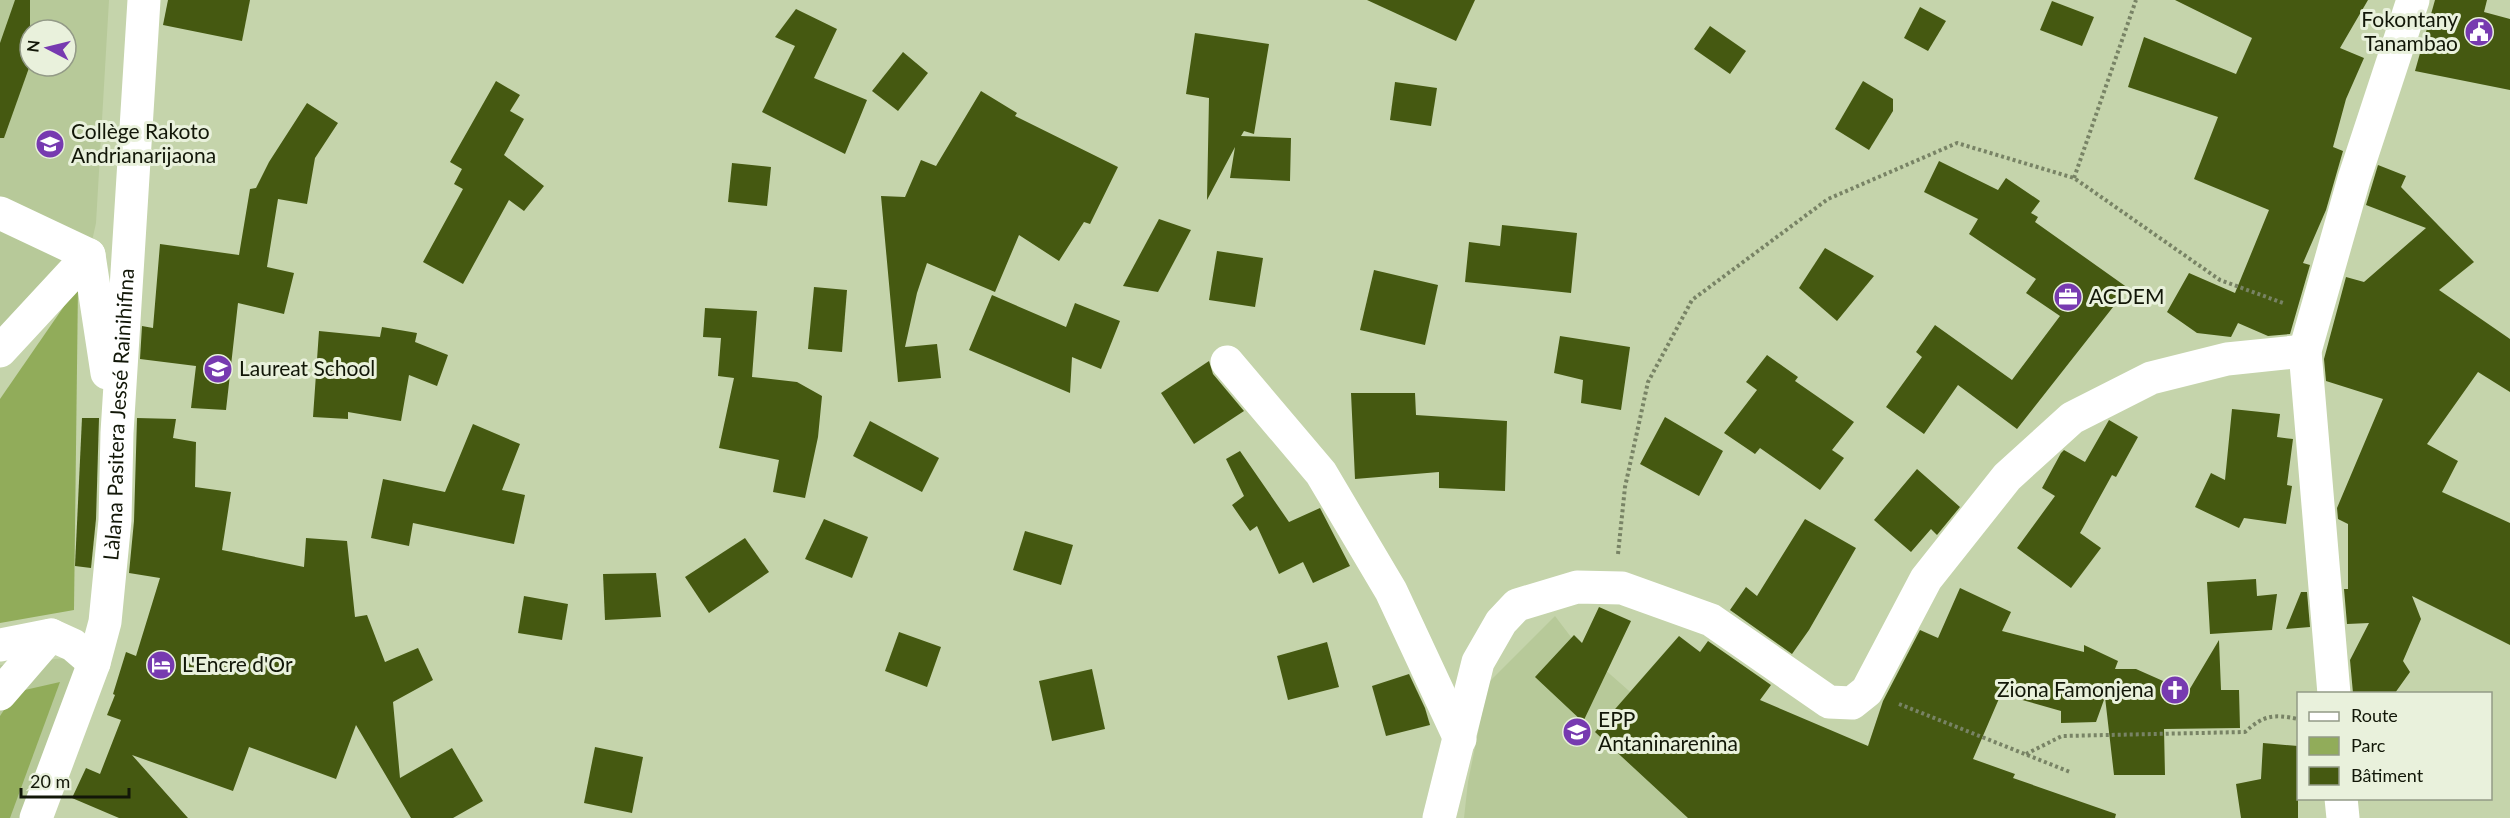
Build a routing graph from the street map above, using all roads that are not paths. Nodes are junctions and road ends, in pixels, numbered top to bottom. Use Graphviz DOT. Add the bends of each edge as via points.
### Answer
graph roads {
  1 [pos="144,0"];
  2 [pos="2413,0"];
  3 [pos="0,213"];
  4 [pos="89,255"];
  5 [pos="0,351"];
  6 [pos="2305,351"];
  7 [pos="1227,362"];
  8 [pos="117,433"];
  9 [pos="51,635"];
  10 [pos="0,645"];
  11 [pos="94,663"];
  12 [pos="2334,692"];
  13 [pos="0,694"];
  14 [pos="1460,739"];
  15 [pos="2341,800"];
  16 [pos="36,818"];
  17 [pos="1439,818"];
  18 [pos="2343,818"];
  1 -- 8 [label="street, Làlana Pasitera Jessé Rainihifina"];
  2 -- 6 [label="street" via="2354,178"];
  3 -- 4 [label="street"];
  4 -- 5 [label="street"];
  4 -- 8 [label="street"];
  6 -- 12 [label="street"];
  6 -- 14 [label="street" via="2227,359 2151,378 2072,418 2007,477 1926,579 1867,691 1852,703 1829,702 1711,620 1622,588 1577,587 1517,605 1501,622 1478,662"];
  7 -- 14 [label="street" via="1322,473 1391,591"];
  8 -- 11 [label="street, Làlana Pasitera Jessé Rainihifina" via="115,520 105,622"];
  9 -- 10 [label="street"];
  9 -- 11 [label="street" via="74,645"];
  9 -- 13 [label="street"];
  11 -- 16 [label="street, Làlana Pasitera Jessé Rainihifina"];
  14 -- 17 [label="street"];
  15 -- 18 [label="street"];
}
